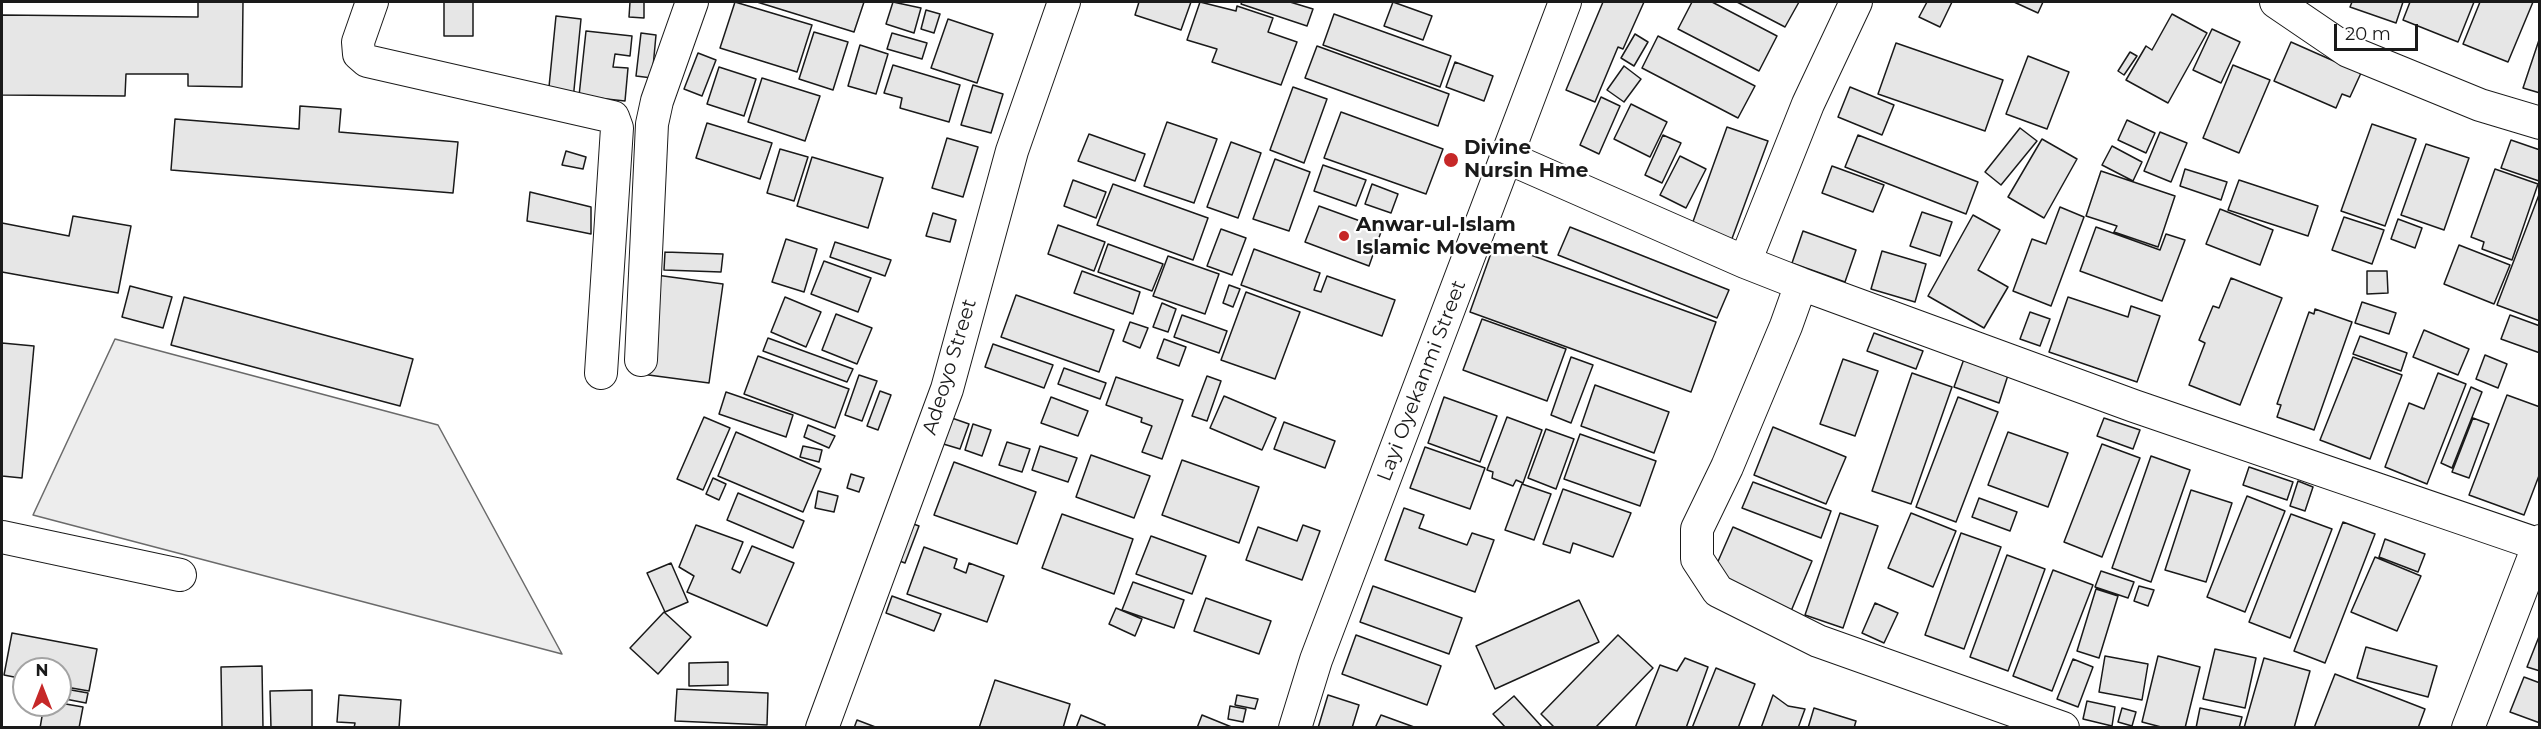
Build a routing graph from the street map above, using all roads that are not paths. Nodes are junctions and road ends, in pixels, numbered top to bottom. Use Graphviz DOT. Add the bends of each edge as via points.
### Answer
graph roads {
  1 [pos="372,2"];
  2 [pos="692,2"];
  3 [pos="1064,2"];
  4 [pos="1565,2"];
  5 [pos="1856,2"];
  6 [pos="2276,2"];
  7 [pos="2540,123"];
  8 [pos="1506,158"];
  9 [pos="1745,262"];
  10 [pos="1801,284"];
  11 [pos="640,360"];
  12 [pos="601,373"];
  13 [pos="2,537"];
  14 [pos="2539,544"];
  15 [pos="180,575"];
  16 [pos="822,728"];
  17 [pos="1295,728"];
  18 [pos="2063,728"];
  19 [pos="2468,728"];
  1 -- 12 [label="street" via="358,42 359,54 368,61 613,117 617,128"];
  2 -- 11 [label="street" via="652,124"];
  3 -- 16 [label="street, Adeoyo Street" via="1012,150 947,389"];
  4 -- 8 [label="street, Layi Oyekanmi Street"];
  5 -- 9 [label="street" via="1808,104"];
  6 -- 7 [label="street" via="2348,51 2480,105"];
  8 -- 9 [label="street"];
  8 -- 17 [label="street, Layi Oyekanmi Street" via="1316,660"];
  9 -- 10 [label="street"];
  10 -- 14 [label="street" via="2134,406"];
  10 -- 18 [label="street" via="1727,467 1697,529 1697,559 1718,591 1818,641"];
  13 -- 15 [label="street"];
  14 -- 19 [label="street"];
}
